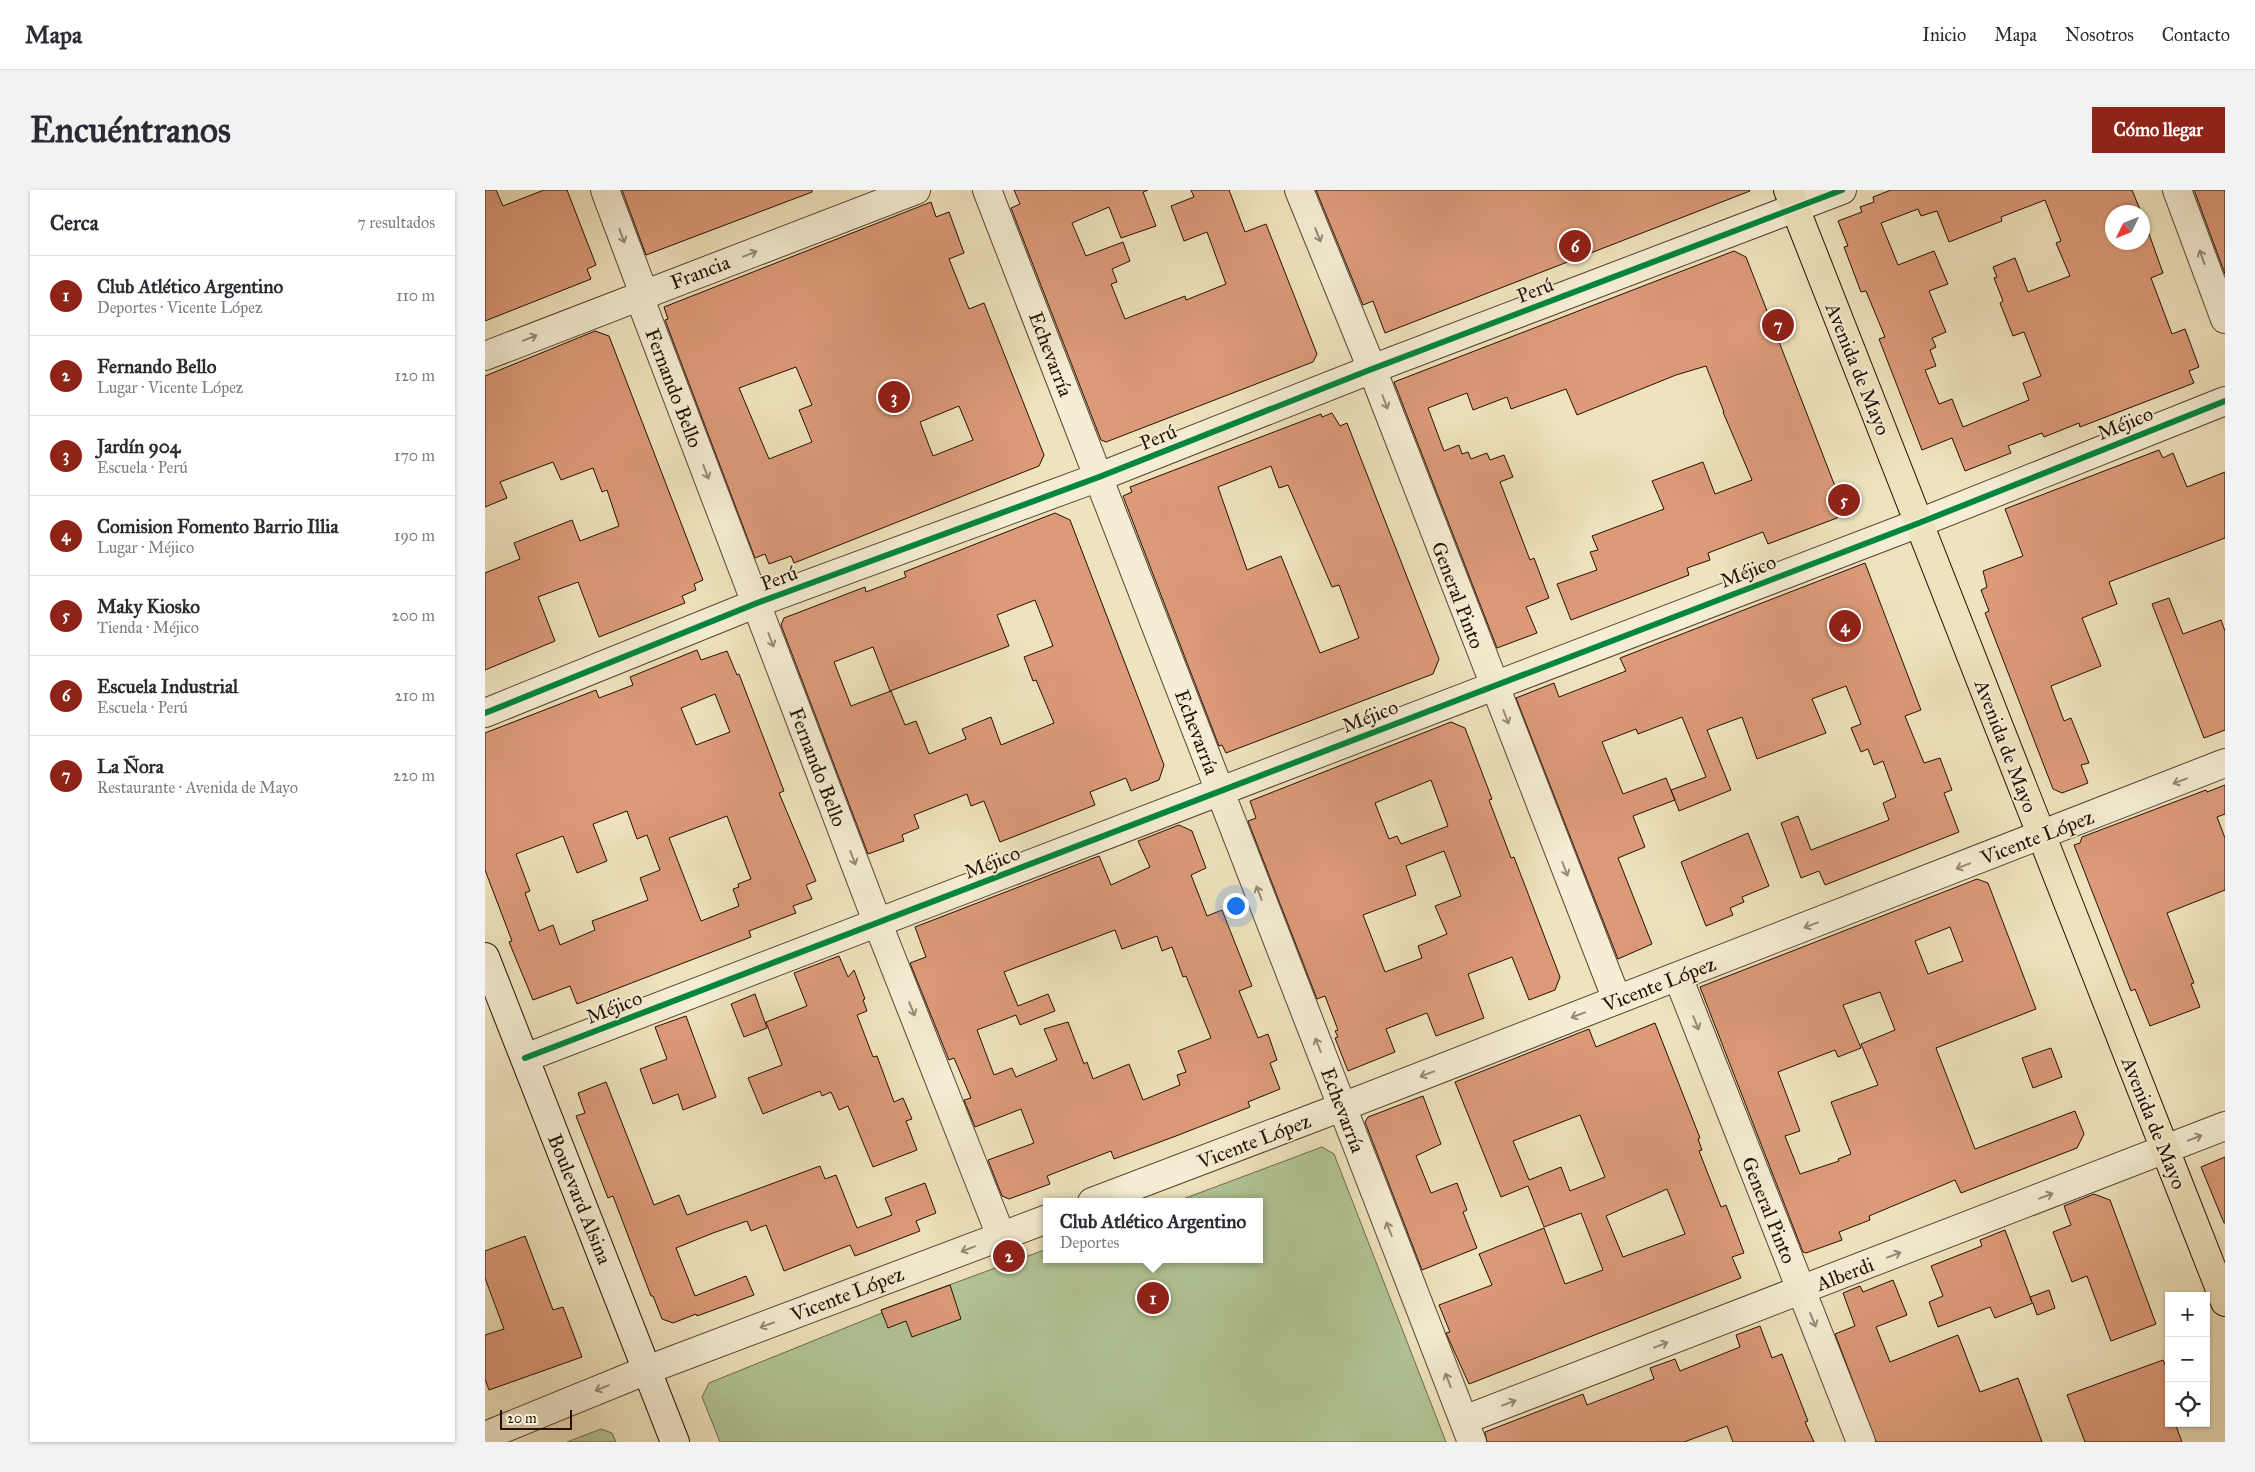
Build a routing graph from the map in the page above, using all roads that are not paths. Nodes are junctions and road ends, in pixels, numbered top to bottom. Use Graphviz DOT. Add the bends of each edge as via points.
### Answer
graph roads {
  1 [pos="605,190"];
  2 [pos="916,190"];
  3 [pos="987,190"];
  4 [pos="1299,190"];
  5 [pos="1842,190"];
  6 [pos="2177,190"];
  7 [pos="1791,199"];
  8 [pos="642,295"];
  9 [pos="2225,319"];
  10 [pos="485,356"];
  11 [pos="1372,369"];
  12 [pos="2225,401"];
  13 [pos="1099,477"];
  14 [pos="1919,523"];
  15 [pos="757,604"];
  16 [pos="1494,687"];
  17 [pos="485,713"];
  18 [pos="2225,763"];
  19 [pos="1220,790"];
  20 [pos="2041,835"];
  21 [pos="878,924"];
  22 [pos="485,957"];
  23 [pos="1678,977"];
  24 [pos="1617,1000"];
  25 [pos="525,1058"];
  26 [pos="1342,1107"];
  27 [pos="2225,1126"];
  28 [pos="2165,1149"];
  29 [pos="1103,1198"];
  30 [pos="1043,1220"];
  31 [pos="1001,1236"];
  32 [pos="1802,1291"];
  33 [pos="2225,1302"];
  34 [pos="647,1370"];
  35 [pos="1468,1431"];
  36 [pos="485,1436"];
  37 [pos="675,1442"];
  38 [pos="1861,1442"];
  1 -- 8 [label="street, Fernando Bello, one-way"];
  8 -- 2 [label="street, Francia, one-way"];
  3 -- 13 [label="street, Echevarría"];
  4 -- 11 [label="street, General Pinto, one-way"];
  5 -- 7 [label="street, Perú"];
  9 -- 6 [label="street, one-way"];
  7 -- 11 [label="street, Perú"];
  7 -- 14 [label="main road, Avenida de Mayo"];
  10 -- 8 [label="street, Francia, one-way"];
  8 -- 15 [label="street, Fernando Bello, one-way"];
  11 -- 13 [label="street, Perú"];
  11 -- 16 [label="street, General Pinto, one-way"];
  12 -- 14 [label="street, Méjico"];
  13 -- 15 [label="street, Perú"];
  13 -- 19 [label="street, Echevarría"];
  14 -- 16 [label="street, Méjico"];
  14 -- 20 [label="main road, Avenida de Mayo"];
  15 -- 17 [label="street, Perú"];
  15 -- 21 [label="street, Fernando Bello, one-way"];
  16 -- 19 [label="street, Méjico"];
  16 -- 24 [label="street, General Pinto, one-way"];
  18 -- 20 [label="street, Vicente López, one-way"];
  19 -- 21 [label="street, Méjico"];
  26 -- 19 [label="street, Echevarría, one-way"];
  20 -- 23 [label="street, Vicente López, one-way"];
  20 -- 28 [label="main road, Avenida de Mayo"];
  21 -- 25 [label="street, Méjico"];
  21 -- 31 [label="street, Fernando Bello, one-way"];
  22 -- 25 [label="street, Boulevard Alsina"];
  23 -- 24 [label="street, Vicente López"];
  23 -- 32 [label="street, General Pinto, one-way"];
  24 -- 26 [label="street, Vicente López, one-way"];
  25 -- 34 [label="street, Boulevard Alsina"];
  26 -- 29 [label="street, Vicente López"];
  35 -- 26 [label="street, Echevarría, one-way"];
  28 -- 27 [label="street, Alberdi, one-way"];
  32 -- 28 [label="street, Alberdi, one-way"];
  28 -- 33 [label="main road, Avenida de Mayo"];
  30 -- 31 [label="street, Vicente López"];
  31 -- 34 [label="street, Vicente López, one-way"];
  35 -- 32 [label="street, Alberdi, one-way"];
  32 -- 38 [label="street, General Pinto, one-way"];
  34 -- 36 [label="street, Vicente López, one-way"];
  34 -- 37 [label="street, Boulevard Alsina"];
}
